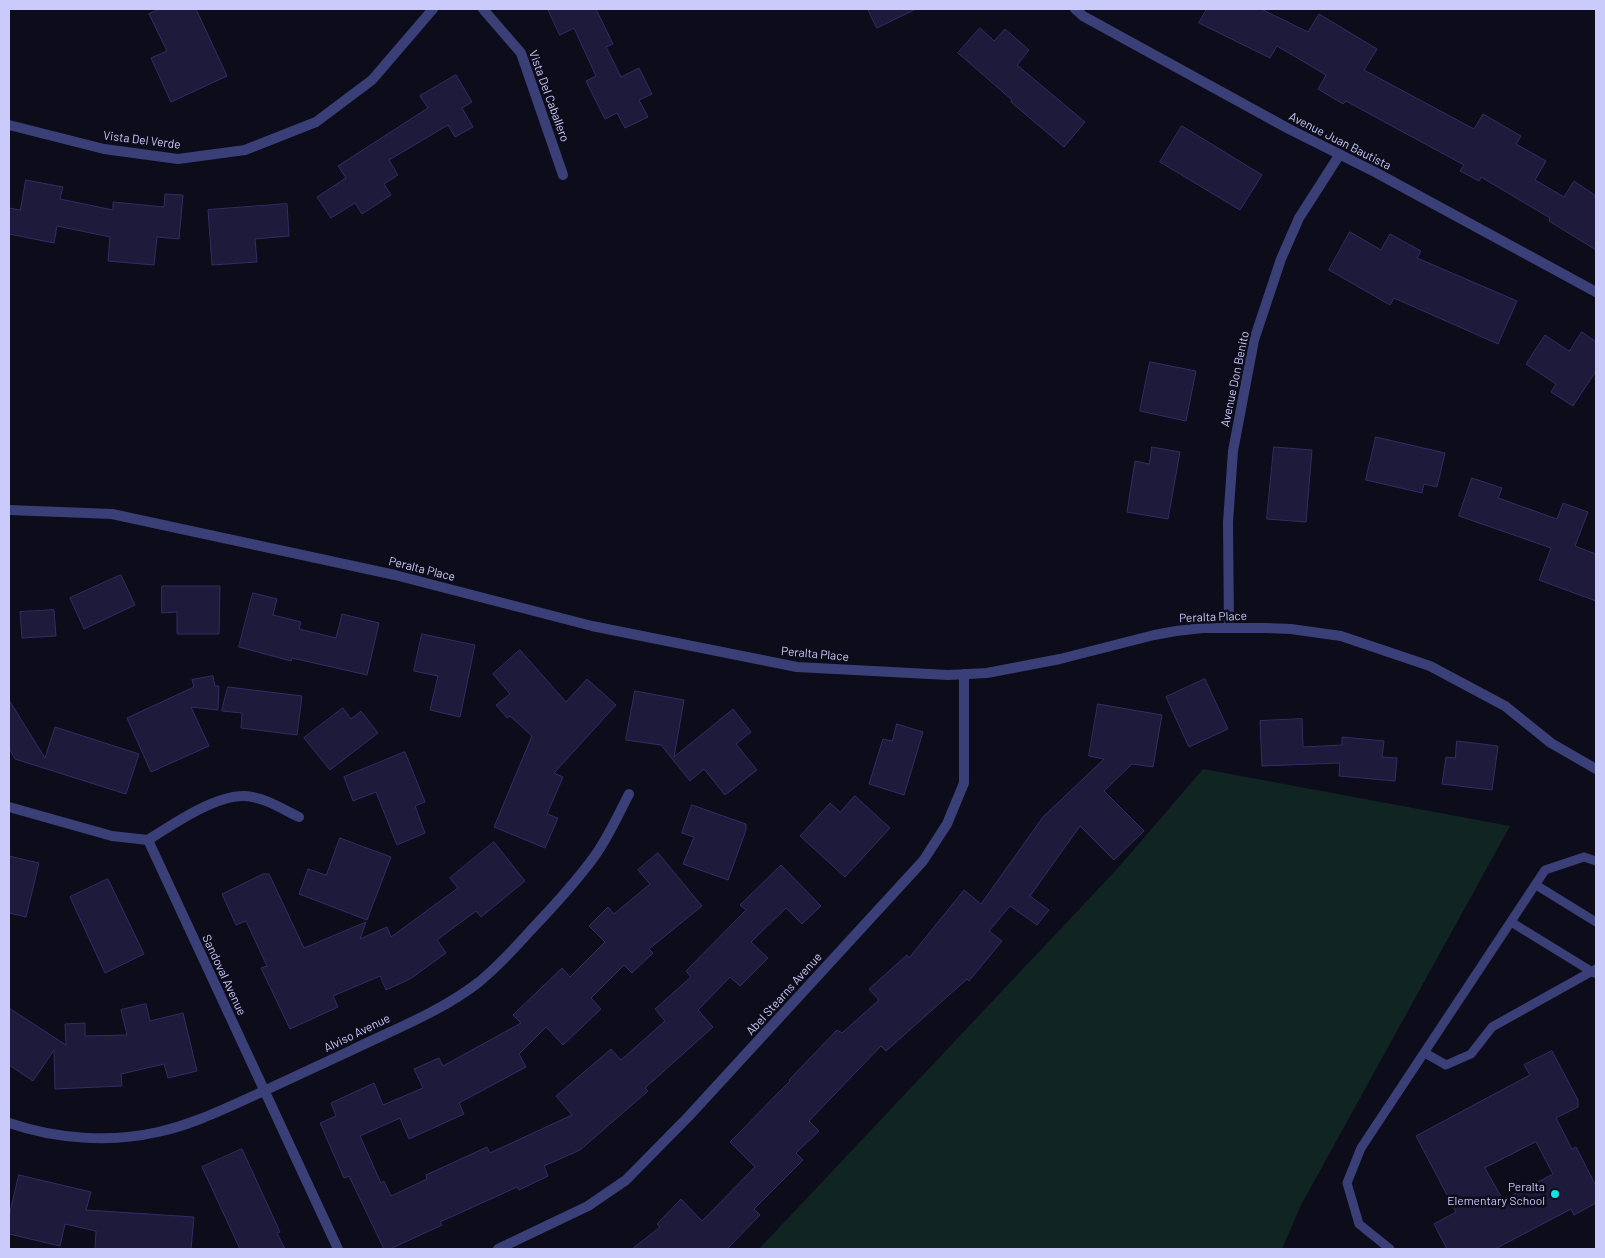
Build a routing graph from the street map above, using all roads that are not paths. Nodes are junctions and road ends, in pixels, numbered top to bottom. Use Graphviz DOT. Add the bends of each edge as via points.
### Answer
graph roads {
  1 [pos="432,9"];
  2 [pos="483,9"];
  3 [pos="1075,9"];
  4 [pos="9,126"];
  5 [pos="1340,154"];
  6 [pos="563,175"];
  7 [pos="1596,292"];
  8 [pos="9,510"];
  9 [pos="1229,628"];
  10 [pos="964,674"];
  11 [pos="1596,769"];
  12 [pos="629,794"];
  13 [pos="9,807"];
  14 [pos="299,817"];
  15 [pos="148,840"];
  16 [pos="1596,861"];
  17 [pos="1536,884"];
  18 [pos="1511,922"];
  19 [pos="1596,922"];
  20 [pos="1594,971"];
  21 [pos="1425,1053"];
  22 [pos="265,1091"];
  23 [pos="9,1123"];
  24 [pos="338,1249"];
  25 [pos="498,1249"];
  26 [pos="1390,1249"];
  1 -- 4 [label="street, Vista Del Verde" via="372,80 316,122 245,150 178,159 104,149"];
  2 -- 6 [label="street, Vista Del Caballero" via="521,53"];
  3 -- 5 [label="street, Avenue Juan Bautista" via="1263,115"];
  5 -- 7 [label="street, Avenue Juan Bautista"];
  5 -- 9 [label="street, Avenue Don Benito" via="1299,218 1281,259 1254,340 1233,451 1228,522"];
  8 -- 10 [label="street, Peralta Place" via="112,514 395,575 592,626 798,667"];
  9 -- 10 [label="street, Peralta Place" via="1154,635 1060,659 987,673"];
  9 -- 11 [label="street, Peralta Place" via="1291,629 1341,636 1430,666 1505,706 1551,743"];
  10 -- 25 [label="street, Abel Stearns Avenue" via="964,783 947,824 924,861 626,1180 588,1206"];
  12 -- 22 [label="street, Alviso Avenue" via="595,856 550,910 478,982 439,1008"];
  13 -- 15 [label="street" via="112,836"];
  14 -- 15 [label="street" via="264,801 246,796 227,797 185,817"];
  15 -- 22 [label="street, Sandoval Avenue"];
  16 -- 17 [label="lane" via="1584,857 1545,870"];
  17 -- 18 [label="lane"];
  17 -- 19 [label="lane"];
  18 -- 20 [label="lane"];
  18 -- 21 [label="lane"];
  20 -- 21 [label="lane" via="1492,1027 1471,1054 1446,1065"];
  21 -- 26 [label="lane" via="1362,1148 1347,1182 1359,1224"];
  22 -- 23 [label="street, Alviso Avenue" via="184,1125 125,1137 58,1135"];
  22 -- 24 [label="street, Sandoval Avenue"];
}
